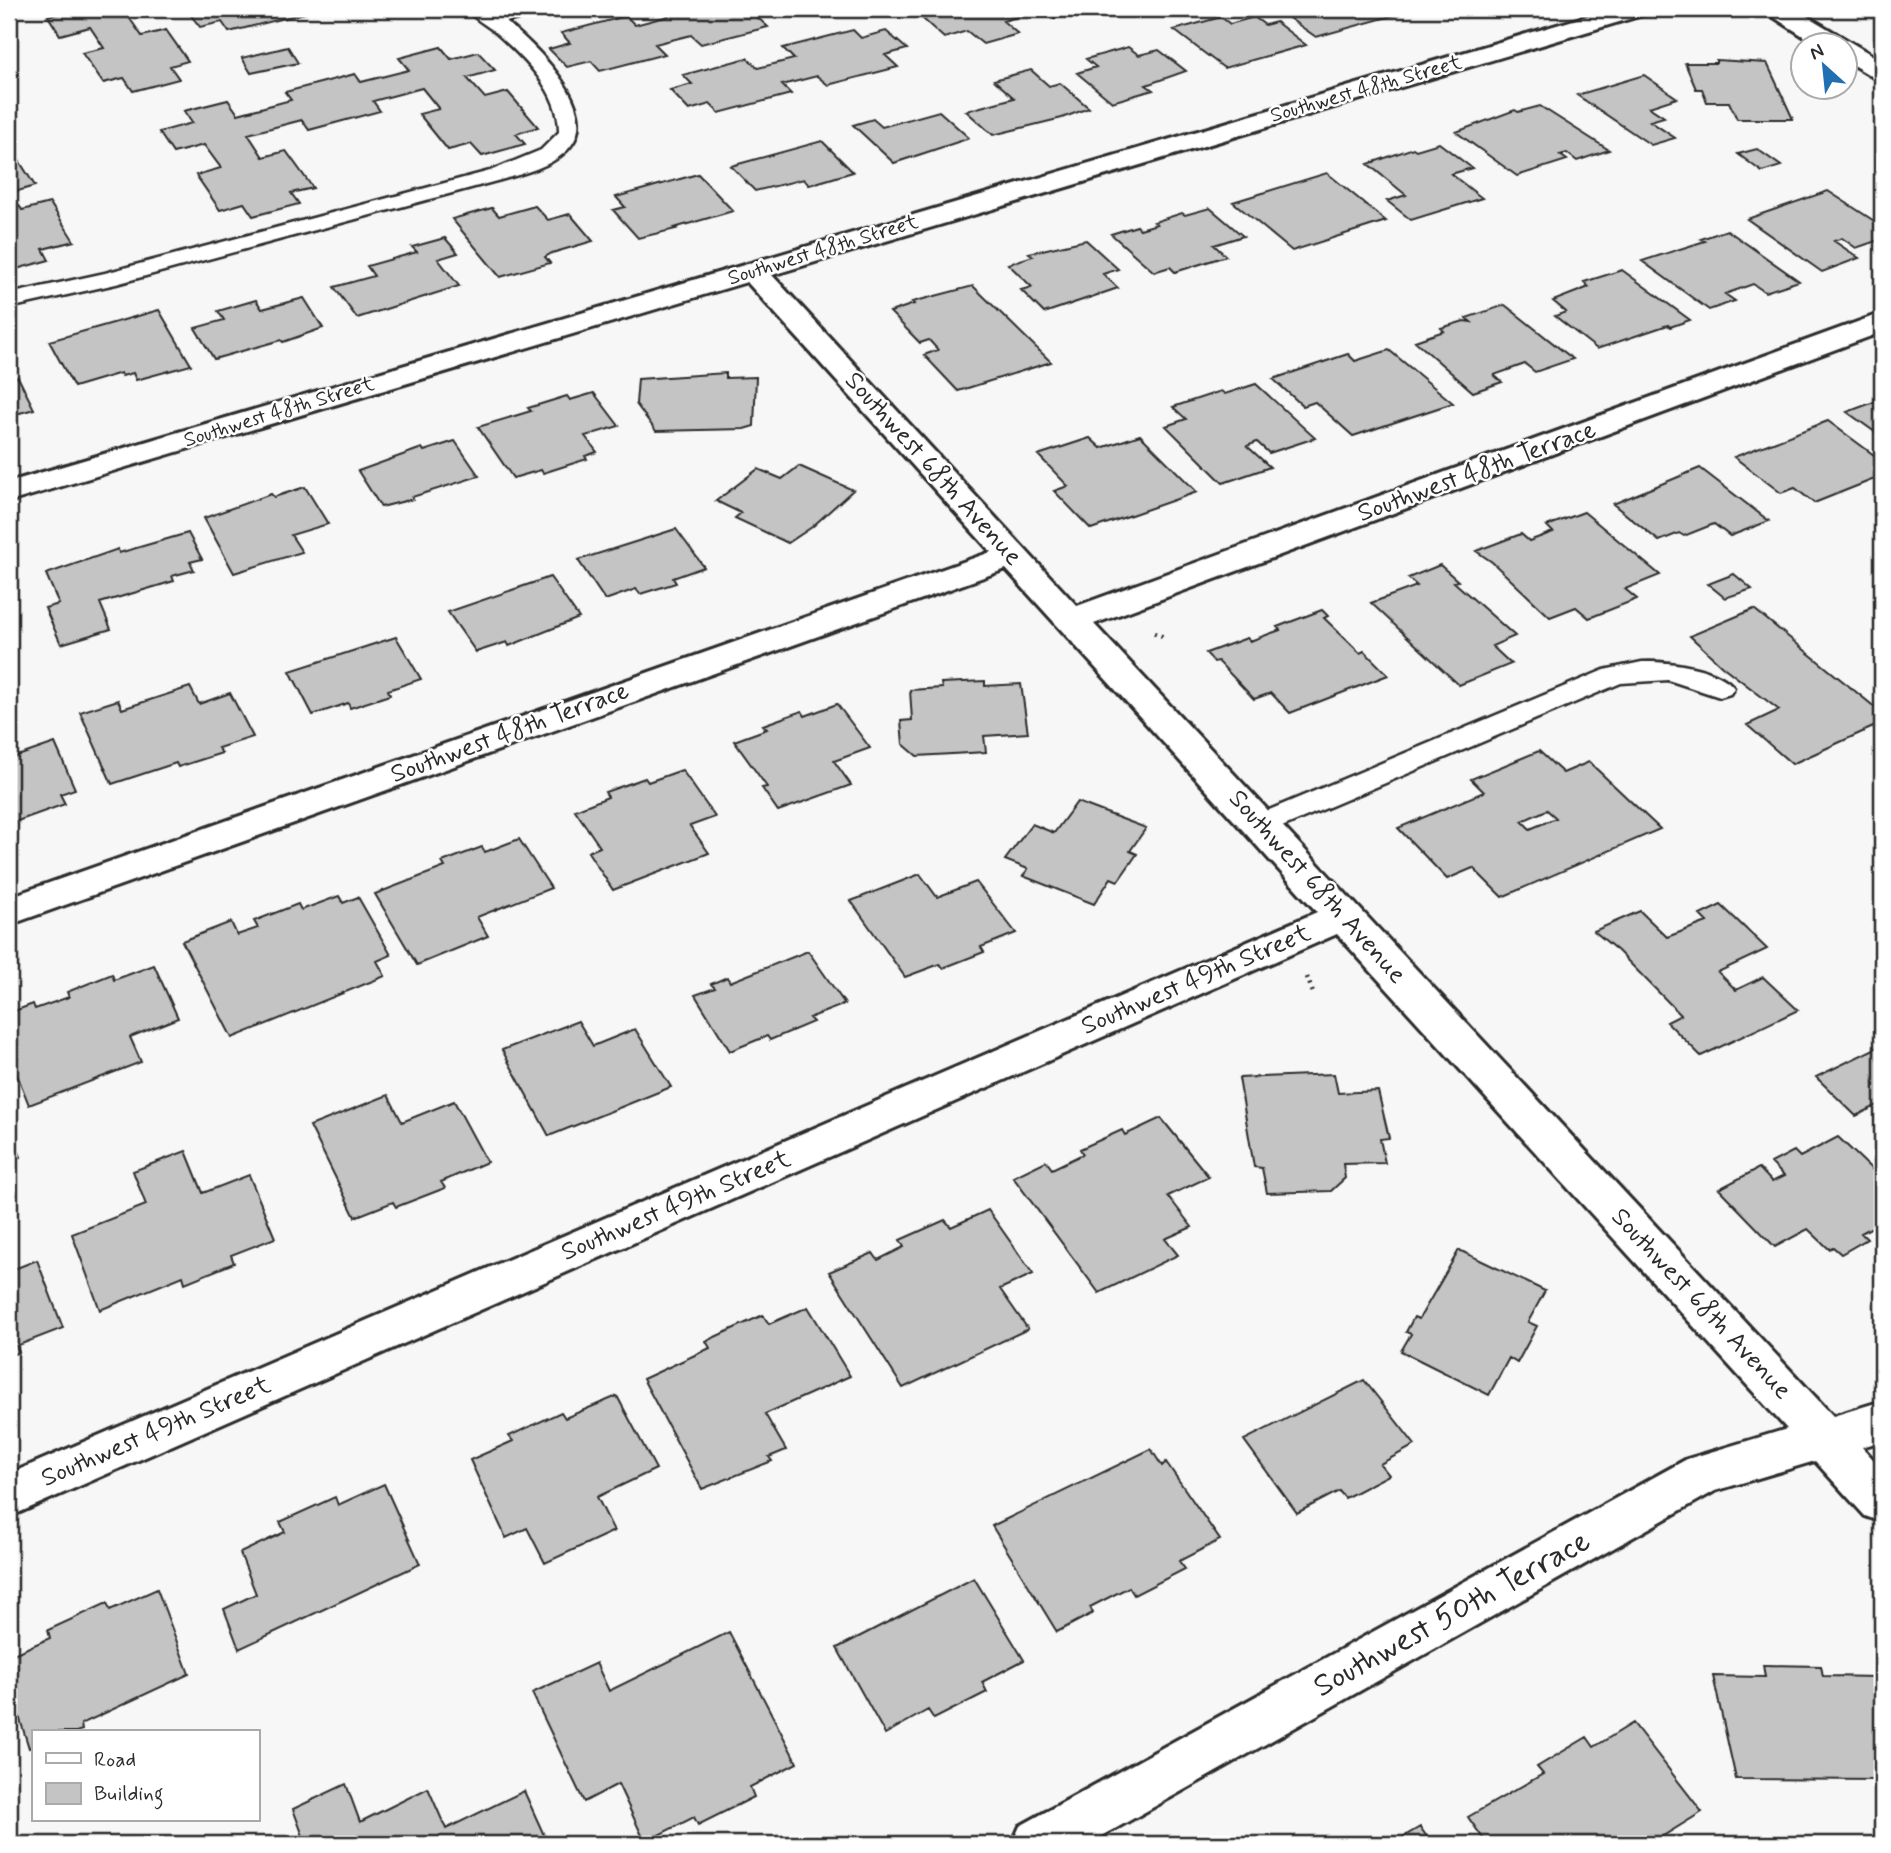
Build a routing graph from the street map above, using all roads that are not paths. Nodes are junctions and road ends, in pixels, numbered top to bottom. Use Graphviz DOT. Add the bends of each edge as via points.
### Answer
graph roads {
  1 [pos="533,9"];
  2 [pos="1637,9"];
  3 [pos="1778,9"];
  4 [pos="484,14"];
  5 [pos="1815,32"];
  6 [pos="1860,59"];
  7 [pos="1882,72"];
  8 [pos="753,271"];
  9 [pos="9,301"];
  10 [pos="1882,323"];
  11 [pos="9,492"];
  12 [pos="1012,556"];
  13 [pos="1071,620"];
  14 [pos="1720,688"];
  15 [pos="1260,825"];
  16 [pos="9,911"];
  17 [pos="1343,916"];
  18 [pos="1882,1421"];
  19 [pos="1824,1437"];
  20 [pos="9,1496"];
  21 [pos="1882,1501"];
  22 [pos="1038,1844"];
  1 -- 4 [label="lane"];
  2 -- 8 [label="street, Southwest 48th Street"];
  3 -- 5 [label="street"];
  4 -- 9 [label="lane" via="513,38 569,110 569,132 547,155 497,175"];
  6 -- 7 [label="street"];
  8 -- 11 [label="street, Southwest 48th Street"];
  8 -- 12 [label="street, Southwest 68th Avenue"];
  10 -- 13 [label="street, Southwest 48th Terrace"];
  12 -- 13 [label="street, Southwest 68th Avenue"];
  12 -- 16 [label="street, Southwest 48th Terrace"];
  13 -- 15 [label="street, Southwest 68th Avenue"];
  14 -- 15 [label="lane" via="1676,671 1653,669 1614,676"];
  15 -- 17 [label="street, Southwest 68th Avenue"];
  17 -- 19 [label="street, Southwest 68th Avenue"];
  17 -- 20 [label="street, Southwest 49th Street"];
  18 -- 19 [label="street, Southwest 50th Terrace"];
  19 -- 21 [label="street, Southwest 68th Avenue"];
  19 -- 22 [label="street, Southwest 50th Terrace" via="1703,1474"];
}
